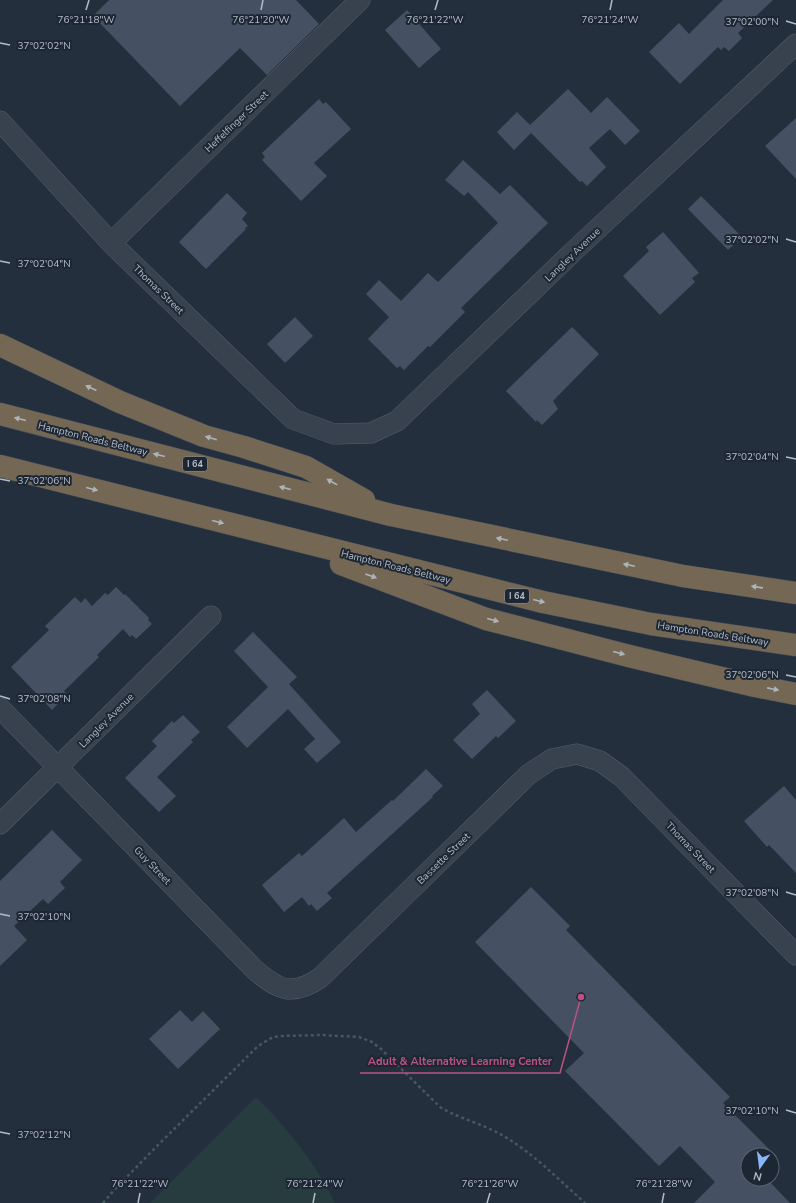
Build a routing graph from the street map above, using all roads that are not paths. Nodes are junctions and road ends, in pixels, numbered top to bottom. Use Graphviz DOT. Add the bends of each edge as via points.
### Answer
graph roads {
  1 [pos="360,0"];
  2 [pos="796,44"];
  3 [pos="0,121"];
  4 [pos="112,243"];
  5 [pos="0,345"];
  6 [pos="0,414"];
  7 [pos="334,434"];
  8 [pos="0,466"];
  9 [pos="391,515"];
  10 [pos="242,528"];
  11 [pos="796,593"];
  12 [pos="211,616"];
  13 [pos="796,645"];
  14 [pos="796,694"];
  15 [pos="0,708"];
  16 [pos="577,754"];
  17 [pos="58,768"];
  18 [pos="0,824"];
  19 [pos="796,955"];
  20 [pos="320,978"];
  1 -- 4 [label="street, Heffelfinger Street"];
  2 -- 7 [label="street, Langley Avenue" via="577,248 397,421 371,433"];
  3 -- 4 [label="street, Thomas Street"];
  4 -- 7 [label="street, Thomas Street" via="293,419"];
  9 -- 5 [label="highway, one-way" via="306,467 204,436 120,402"];
  9 -- 6 [label="highway, Hampton Roads Beltway / I 64, one-way"];
  8 -- 10 [label="highway, Hampton Roads Beltway / I 64, one-way"];
  11 -- 9 [label="highway, Hampton Roads Beltway / I 64, one-way" via="683,576"];
  10 -- 13 [label="highway, Hampton Roads Beltway / I 64, one-way" via="544,602 651,624"];
  10 -- 14 [label="highway, one-way" via="486,619 636,658"];
  12 -- 17 [label="street, Langley Avenue"];
  15 -- 17 [label="street, Guy Street"];
  16 -- 19 [label="street, Thomas Street" via="600,761 622,777"];
  16 -- 20 [label="street, Bassette Street" via="552,759 529,774"];
  17 -- 18 [label="street, Langley Avenue"];
  17 -- 20 [label="street, Guy Street" via="255,970 270,982 286,989 312,984"];
}
